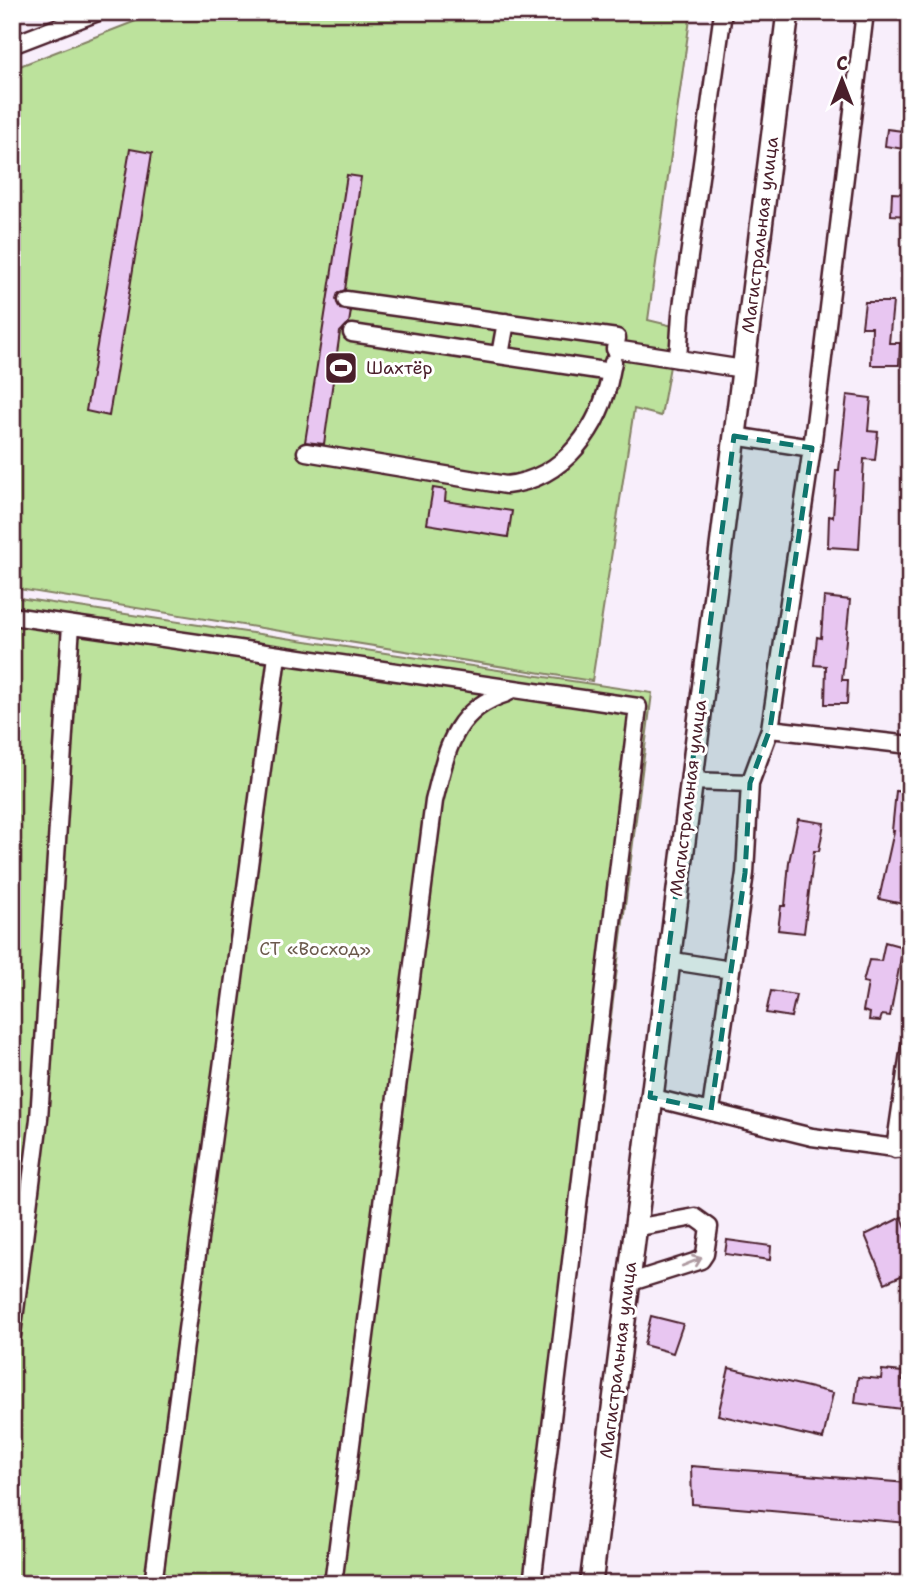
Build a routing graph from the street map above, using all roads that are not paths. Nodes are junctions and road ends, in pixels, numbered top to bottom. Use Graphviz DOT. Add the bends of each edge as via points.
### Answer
graph roads {
  1 [pos="98,12"];
  2 [pos="723,12"];
  3 [pos="788,12"];
  4 [pos="865,12"];
  5 [pos="12,44"];
  6 [pos="346,300"];
  7 [pos="506,322"];
  8 [pos="352,333"];
  9 [pos="615,349"];
  10 [pos="500,355"];
  11 [pos="678,359"];
  12 [pos="743,369"];
  13 [pos="611,372"];
  14 [pos="734,436"];
  15 [pos="813,448"];
  16 [pos="306,452"];
  17 [pos="12,616"];
  18 [pos="71,625"];
  19 [pos="277,656"];
  20 [pos="512,691"];
  21 [pos="770,729"];
  22 [pos="910,745"];
  23 [pos="690,781"];
  24 [pos="750,783"];
  25 [pos="667,960"];
  26 [pos="731,970"];
  27 [pos="910,1046"];
  28 [pos="650,1097"];
  29 [pos="711,1110"];
  30 [pos="902,1149"];
  31 [pos="634,1228"];
  32 [pos="628,1283"];
  33 [pos="12,1335"];
  34 [pos="153,1584"];
  35 [pos="333,1584"];
  36 [pos="532,1584"];
  37 [pos="591,1584"];
  1 -- 5 [label="street"];
  2 -- 11 [label="street"];
  3 -- 12 [label="main road, Магистральная улица"];
  4 -- 15 [label="street"];
  6 -- 7 [label="street"];
  7 -- 9 [label="street" via="617,338"];
  7 -- 10 [label="street"];
  8 -- 10 [label="street"];
  9 -- 11 [label="street"];
  9 -- 13 [label="street"];
  10 -- 13 [label="street"];
  11 -- 12 [label="street"];
  12 -- 14 [label="main road, Магистральная улица"];
  13 -- 16 [label="street" via="604,406 587,434 562,460 526,483 506,485"];
  14 -- 15 [label="street"];
  14 -- 23 [label="main road, Магистральная улица"];
  15 -- 21 [label="street"];
  17 -- 18 [label="street"];
  18 -- 19 [label="street"];
  18 -- 33 [label="street" via="39,1119"];
  19 -- 20 [label="street"];
  19 -- 34 [label="street"];
  20 -- 35 [label="street" via="473,708 459,724 434,801"];
  20 -- 36 [label="street" via="638,707"];
  21 -- 22 [label="street"];
  21 -- 24 [label="street"];
  23 -- 24 [label="street"];
  23 -- 25 [label="main road, Магистральная улица"];
  24 -- 26 [label="street" via="745,873"];
  25 -- 26 [label="street"];
  25 -- 28 [label="main road, Магистральная улица"];
  26 -- 29 [label="street"];
  27 -- 30 [label="street"];
  28 -- 29 [label="street"];
  28 -- 31 [label="main road, Магистральная улица"];
  29 -- 30 [label="street" via="812,1137"];
  31 -- 32 [label="main road, Магистральная улица"];
  32 -- 31 [label="street, one-way" via="701,1260 709,1227 695,1217"];
  32 -- 37 [label="main road, Магистральная улица"];
}
